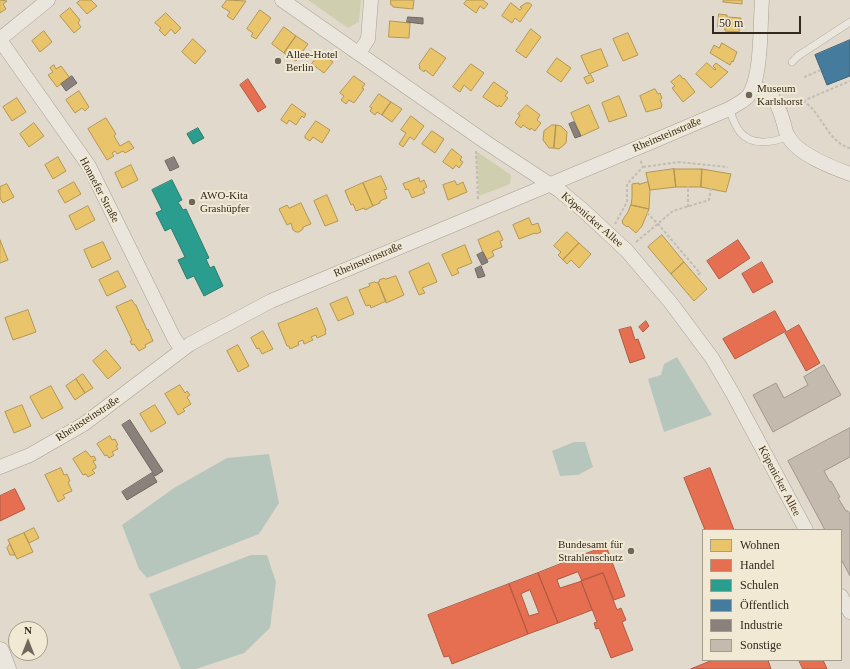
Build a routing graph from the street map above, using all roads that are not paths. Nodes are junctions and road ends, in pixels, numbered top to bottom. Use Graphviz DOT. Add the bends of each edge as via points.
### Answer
graph roads {
  1 [pos="48,0"];
  2 [pos="282,0"];
  3 [pos="372,0"];
  4 [pos="762,0"];
  5 [pos="850,22"];
  6 [pos="0,40"];
  7 [pos="359,54"];
  8 [pos="792,62"];
  9 [pos="753,86"];
  10 [pos="729,109"];
  11 [pos="788,136"];
  12 [pos="850,174"];
  13 [pos="549,185"];
  14 [pos="182,350"];
  15 [pos="0,467"];
  16 [pos="805,529"];
  17 [pos="842,598"];
  18 [pos="850,612"];
  19 [pos="0,651"];
  20 [pos="7,669"];
  1 -- 6 [label="street"];
  2 -- 7 [label="street, Köpenicker Allee"];
  3 -- 7 [label="street" via="368,39"];
  4 -- 9 [label="street" via="758,66"];
  5 -- 8 [label="lane"];
  6 -- 14 [label="street, Honnefer Straße" via="89,166"];
  7 -- 13 [label="street, Köpenicker Allee"];
  9 -- 10 [label="street, Rheinsteinstraße" via="749,95"];
  9 -- 11 [label="street" via="774,99"];
  10 -- 11 [label="lane" via="739,132 750,140 778,141"];
  10 -- 13 [label="street, Rheinsteinstraße"];
  11 -- 12 [label="street" via="800,151"];
  13 -- 14 [label="street, Rheinsteinstraße" via="271,301 225,324"];
  13 -- 16 [label="street, Köpenicker Allee" via="569,198 627,251 671,303 712,358"];
  14 -- 15 [label="street, Rheinsteinstraße" via="84,424 30,455"];
  17 -- 18 [label="street"];
  19 -- 20 [label="street"];
}
